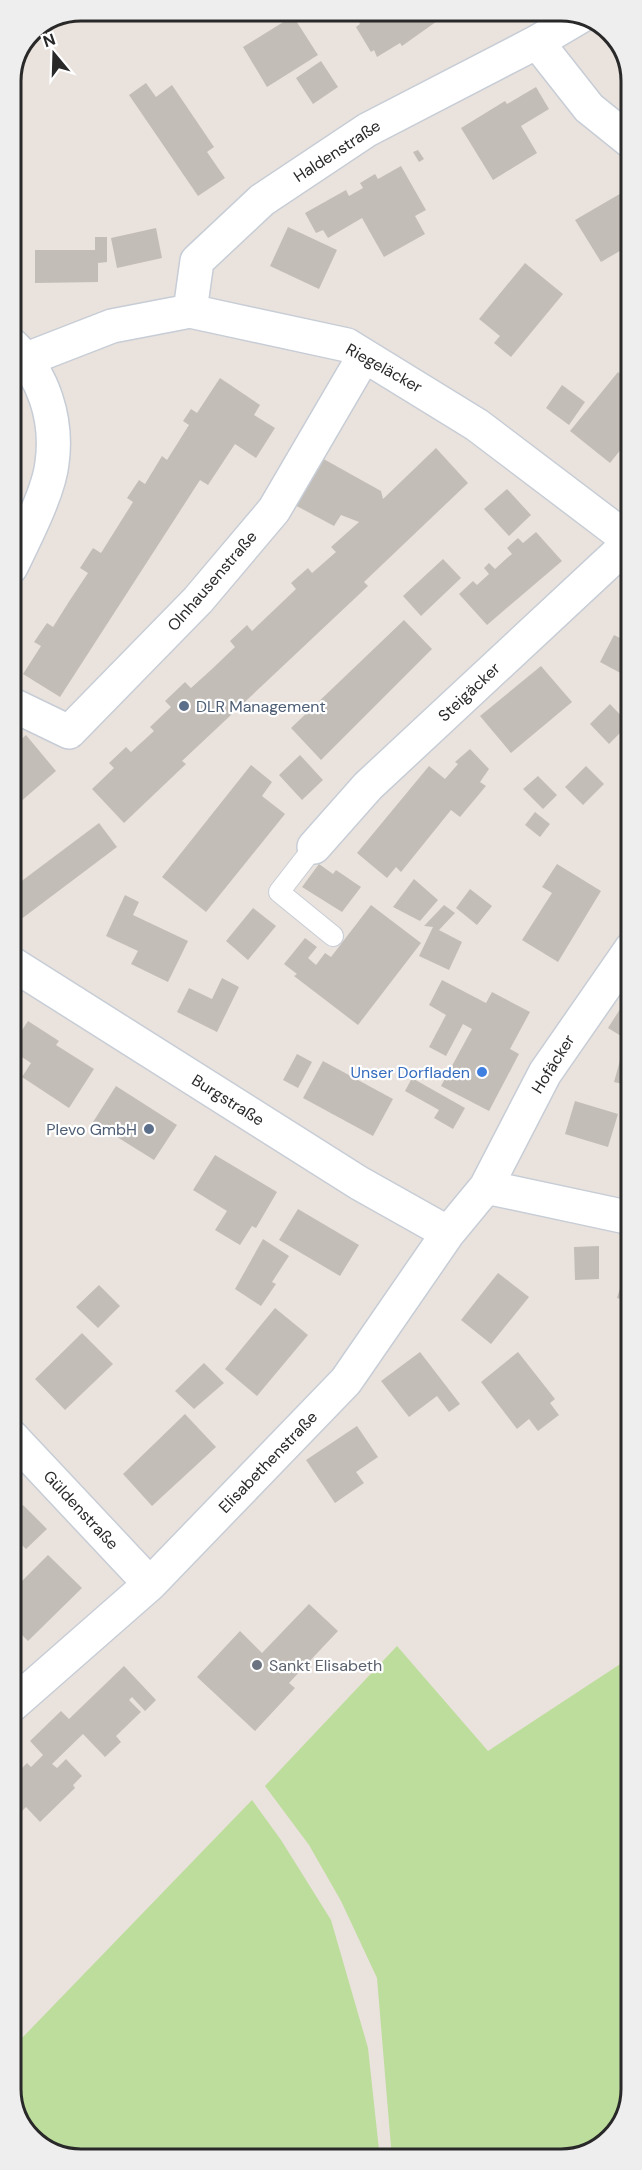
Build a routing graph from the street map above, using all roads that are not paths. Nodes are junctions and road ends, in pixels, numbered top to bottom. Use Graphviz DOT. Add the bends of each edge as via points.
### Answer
graph roads {
  1 [pos="571,22"];
  2 [pos="537,42"];
  3 [pos="621,134"];
  4 [pos="190,311"];
  5 [pos="21,350"];
  6 [pos="21,354"];
  7 [pos="364,356"];
  8 [pos="621,535"];
  9 [pos="21,547"];
  10 [pos="621,550"];
  11 [pos="21,709"];
  12 [pos="314,847"];
  13 [pos="333,936"];
  14 [pos="621,963"];
  15 [pos="21,969"];
  16 [pos="486,1187"];
  17 [pos="621,1216"];
  18 [pos="448,1233"];
  19 [pos="21,1447"];
  20 [pos="150,1584"];
  21 [pos="21,1697"];
  1 -- 2 [label="street, Haldenstraße"];
  2 -- 3 [label="street" via="589,108"];
  2 -- 4 [label="street, Haldenstraße" via="367,130 262,200 197,261"];
  4 -- 5 [label="street, Riegeläcker" via="112,326"];
  4 -- 7 [label="street, Riegeläcker" via="347,345"];
  6 -- 9 [label="street" via="44,389 52,422 52,464"];
  7 -- 8 [label="street, Riegeläcker" via="477,425"];
  7 -- 11 [label="street, Olnhausenstraße" via="274,510 198,600 69,732"];
  10 -- 12 [label="street, Steigäcker" via="368,786"];
  12 -- 13 [label="lane" via="279,892"];
  14 -- 16 [label="street, Hofäcker" via="545,1073"];
  15 -- 18 [label="street, Burgstraße" via="359,1183"];
  16 -- 17 [label="street"];
  16 -- 18 [label="street, Elisabethenstraße"];
  18 -- 20 [label="street, Elisabethenstraße" via="346,1382"];
  19 -- 20 [label="street, Güldenstraße"];
  20 -- 21 [label="street, Elisabethenstraße"];
}
